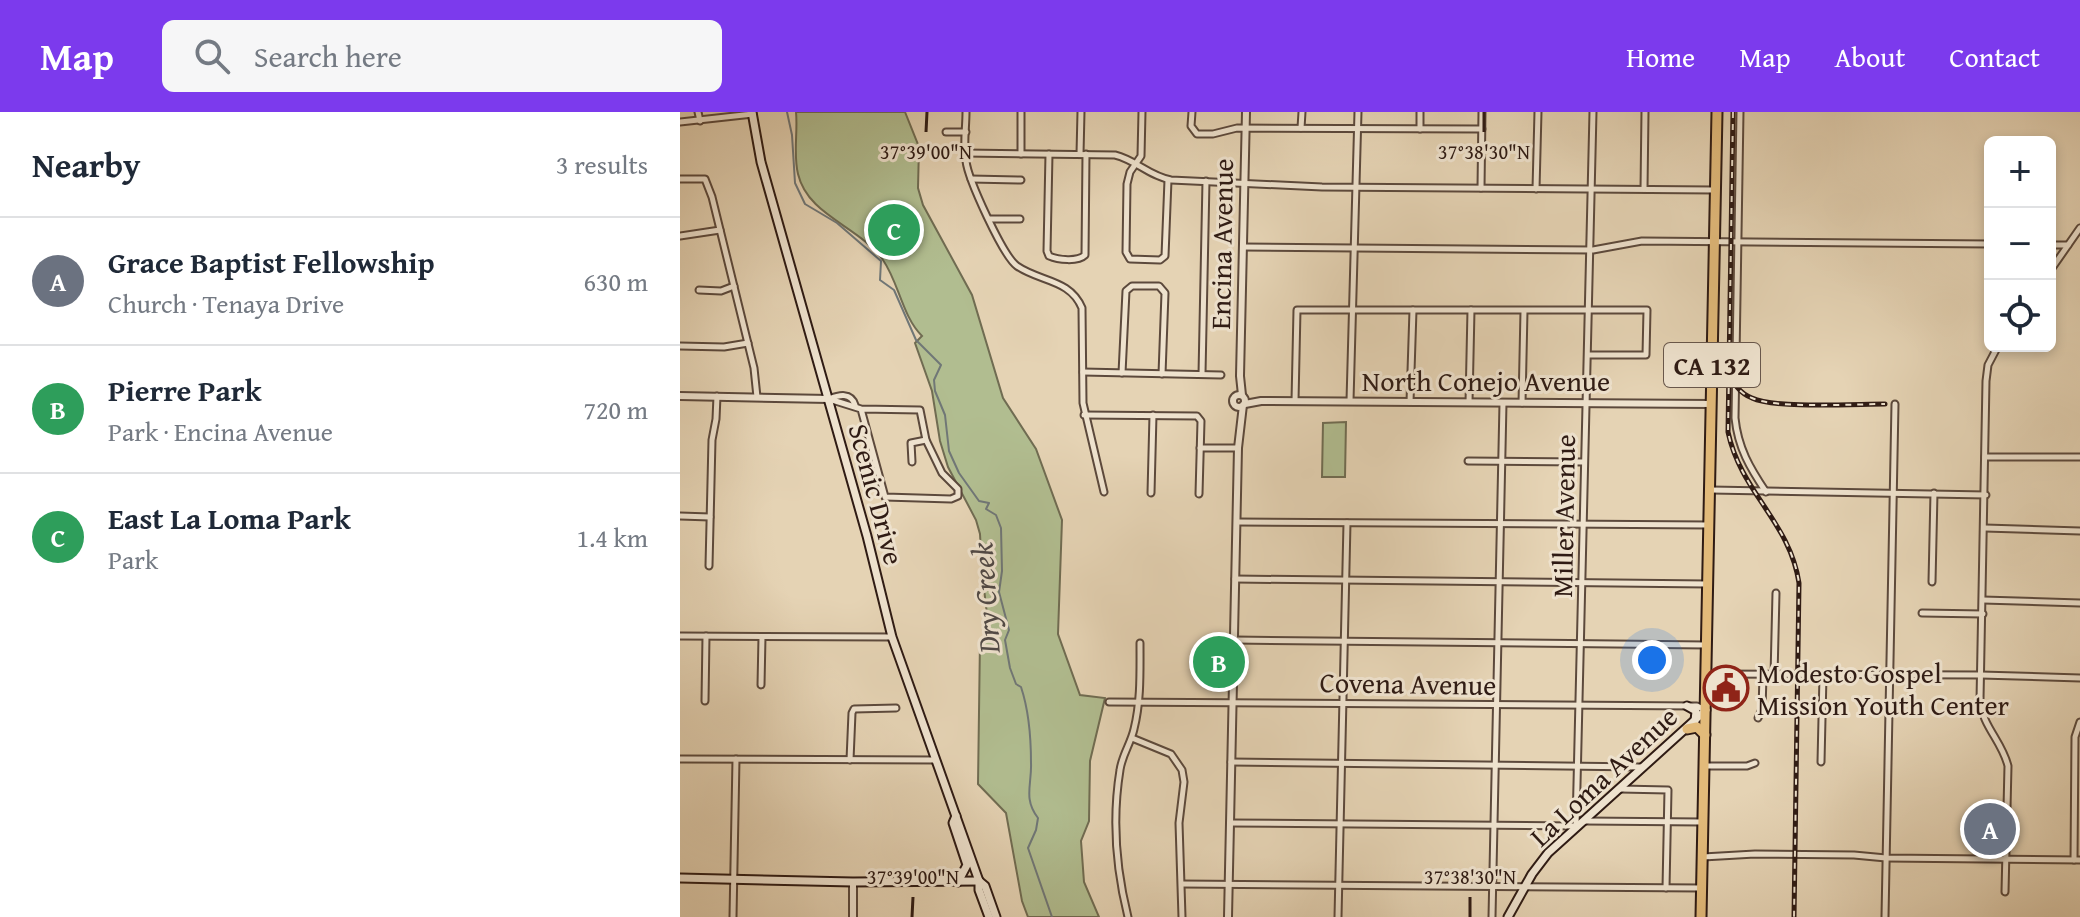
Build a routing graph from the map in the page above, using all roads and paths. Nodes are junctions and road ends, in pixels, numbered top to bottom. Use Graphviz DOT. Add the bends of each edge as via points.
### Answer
graph roads {
  1 [pos="698,112"];
  2 [pos="966,112"];
  3 [pos="1021,112"];
  4 [pos="1081,112"];
  5 [pos="1142,112"];
  6 [pos="1192,112"];
  7 [pos="1246,112"];
  8 [pos="1302,112"];
  9 [pos="1358,112"];
  10 [pos="1420,112"];
  11 [pos="1482,112"];
  12 [pos="1538,112"];
  13 [pos="1593,112"];
  14 [pos="1645,112"];
  15 [pos="1717,112"];
  16 [pos="1740,112"];
  17 [pos="753,113"];
  18 [pos="700,121"];
  19 [pos="680,122"];
  20 [pos="1246,128"];
  21 [pos="1301,128"];
  22 [pos="1357,129"];
  23 [pos="1420,129"];
  24 [pos="1482,129"];
  25 [pos="946,132"];
  26 [pos="966,132"];
  27 [pos="965,153"];
  28 [pos="1021,154"];
  29 [pos="1049,154"];
  30 [pos="1083,154"];
  31 [pos="1136,163"];
  32 [pos="680,179"];
  33 [pos="971,179"];
  34 [pos="1021,180"];
  35 [pos="1168,180"];
  36 [pos="1206,181"];
  37 [pos="1245,182"];
  38 [pos="1356,187"];
  39 [pos="1481,188"];
  40 [pos="1536,189"];
  41 [pos="1591,189"];
  42 [pos="1644,189"];
  43 [pos="1715,190"];
  44 [pos="989,219"];
  45 [pos="1020,219"];
  46 [pos="2080,228"];
  47 [pos="720,230"];
  48 [pos="680,236"];
  49 [pos="1738,240"];
  50 [pos="1715,241"];
  51 [pos="1984,244"];
  52 [pos="2056,245"];
  53 [pos="2068,245"];
  54 [pos="1243,247"];
  55 [pos="1354,248"];
  56 [pos="1589,250"];
  57 [pos="2056,262"];
  58 [pos="734,286"];
  59 [pos="699,290"];
  60 [pos="1352,310"];
  61 [pos="1413,310"];
  62 [pos="1471,310"];
  63 [pos="1524,311"];
  64 [pos="1590,311"];
  65 [pos="748,343"];
  66 [pos="680,346"];
  67 [pos="1995,352"];
  68 [pos="1588,355"];
  69 [pos="1083,372"];
  70 [pos="1122,373"];
  71 [pos="1162,374"];
  72 [pos="1202,374"];
  73 [pos="1221,375"];
  74 [pos="680,396"];
  75 [pos="717,396"];
  76 [pos="757,397"];
  77 [pos="829,399"];
  78 [pos="1241,400"];
  79 [pos="1295,401"];
  80 [pos="1350,401"];
  81 [pos="1410,402"];
  82 [pos="1469,402"];
  83 [pos="1503,403"];
  84 [pos="1522,403"];
  85 [pos="1586,403"];
  86 [pos="1712,404"];
  87 [pos="1895,404"];
  88 [pos="858,407"];
  89 [pos="1084,415"];
  90 [pos="1153,415"];
  91 [pos="926,440"];
  92 [pos="1200,448"];
  93 [pos="1238,448"];
  94 [pos="1985,457"];
  95 [pos="2080,457"];
  96 [pos="1468,461"];
  97 [pos="1502,461"];
  98 [pos="912,462"];
  99 [pos="1584,462"];
  100 [pos="1710,489"];
  101 [pos="1104,492"];
  102 [pos="1766,492"];
  103 [pos="1893,492"];
  104 [pos="1151,493"];
  105 [pos="1934,493"];
  106 [pos="1199,494"];
  107 [pos="1986,495"];
  108 [pos="680,516"];
  109 [pos="710,517"];
  110 [pos="1237,522"];
  111 [pos="1347,523"];
  112 [pos="1501,524"];
  113 [pos="1583,524"];
  114 [pos="1709,525"];
  115 [pos="1985,528"];
  116 [pos="2080,531"];
  117 [pos="709,566"];
  118 [pos="1235,579"];
  119 [pos="1345,581"];
  120 [pos="1500,582"];
  121 [pos="1932,582"];
  122 [pos="1582,583"];
  123 [pos="1708,584"];
  124 [pos="1776,593"];
  125 [pos="1983,600"];
  126 [pos="2080,603"];
  127 [pos="1922,613"];
  128 [pos="1983,614"];
  129 [pos="680,636"];
  130 [pos="706,636"];
  131 [pos="762,637"];
  132 [pos="892,637"];
  133 [pos="1234,640"];
  134 [pos="1344,641"];
  135 [pos="1140,643"];
  136 [pos="1499,643"];
  137 [pos="1581,643"];
  138 [pos="1707,645"];
  139 [pos="1706,674"];
  140 [pos="1823,675"];
  141 [pos="1889,675"];
  142 [pos="1981,675"];
  143 [pos="1763,676"];
  144 [pos="1774,676"];
  145 [pos="2080,678"];
  146 [pos="761,685"];
  147 [pos="705,701"];
  148 [pos="1109,702"];
  149 [pos="1233,702"];
  150 [pos="1343,702"];
  151 [pos="1139,703"];
  152 [pos="1497,704"];
  153 [pos="1579,705"];
  154 [pos="1687,706"];
  155 [pos="896,708"];
  156 [pos="1706,710"];
  157 [pos="1758,718"];
  158 [pos="1695,721"];
  159 [pos="2080,722"];
  160 [pos="1687,729"];
  161 [pos="1705,735"];
  162 [pos="1132,738"];
  163 [pos="680,759"];
  164 [pos="736,759"];
  165 [pos="850,760"];
  166 [pos="936,760"];
  167 [pos="1231,762"];
  168 [pos="1821,762"];
  169 [pos="1342,763"];
  170 [pos="1755,763"];
  171 [pos="1496,764"];
  172 [pos="1578,765"];
  173 [pos="1705,766"];
  174 [pos="1643,767"];
  175 [pos="2077,772"];
  176 [pos="1619,789"];
  177 [pos="956,816"];
  178 [pos="1668,822"];
  179 [pos="1703,822"];
  180 [pos="1230,823"];
  181 [pos="1340,823"];
  182 [pos="1580,823"];
  183 [pos="1495,824"];
  184 [pos="1702,857"];
  185 [pos="1886,858"];
  186 [pos="2006,859"];
  187 [pos="2077,860"];
  188 [pos="680,878"];
  189 [pos="734,879"];
  190 [pos="979,881"];
  191 [pos="853,882"];
  192 [pos="958,882"];
  193 [pos="1182,884"];
  194 [pos="1229,885"];
  195 [pos="1339,886"];
  196 [pos="1493,888"];
  197 [pos="1524,888"];
  198 [pos="1666,888"];
  199 [pos="1701,888"];
  200 [pos="2005,892"];
  201 [pos="733,917"];
  202 [pos="853,917"];
  203 [pos="989,917"];
  204 [pos="996,917"];
  205 [pos="1128,917"];
  206 [pos="1182,917"];
  207 [pos="1228,917"];
  208 [pos="1338,917"];
  209 [pos="1492,917"];
  210 [pos="1508,917"];
  211 [pos="1701,917"];
  212 [pos="1885,917"];
  1 -- 18 [label="street"];
  2 -- 26 [label="street"];
  3 -- 28 [label="street"];
  4 -- 30 [label="street"];
  5 -- 31 [label="street" via="1141,156"];
  6 -- 20 [label="street" via="1191,126 1197,134"];
  7 -- 20 [label="street, Encina Avenue"];
  8 -- 21 [label="street"];
  9 -- 22 [label="street"];
  10 -- 23 [label="street"];
  11 -- 24 [label="street"];
  12 -- 40 [label="street"];
  13 -- 41 [label="street, Miller Avenue"];
  14 -- 42 [label="street"];
  15 -- 43 [label="main road, CA 132"];
  16 -- 49 [label="street"];
  17 -- 18 [label="street"];
  17 -- 77 [label="main road, Scenic Drive" via="769,192"];
  18 -- 19 [label="street"];
  20 -- 21 [label="street"];
  20 -- 37 [label="street, Encina Avenue"];
  21 -- 22 [label="street"];
  22 -- 23 [label="street"];
  22 -- 38 [label="street"];
  23 -- 24 [label="street"];
  24 -- 39 [label="street"];
  25 -- 26 [label="street"];
  26 -- 27 [label="street"];
  27 -- 28 [label="street"];
  27 -- 33 [label="street"];
  28 -- 29 [label="street"];
  29 -- 30 [label="street"];
  29 -- 30 [label="street" via="1047,251 1054,259 1086,253"];
  30 -- 31 [label="street" via="1115,155"];
  31 -- 35 [label="street"];
  31 -- 35 [label="street" via="1127,184 1128,257 1165,256"];
  32 -- 47 [label="street" via="705,179"];
  33 -- 34 [label="street"];
  33 -- 44 [label="street"];
  35 -- 36 [label="street"];
  36 -- 37 [label="street"];
  36 -- 72 [label="street"];
  37 -- 38 [label="street"];
  37 -- 54 [label="street, Encina Avenue"];
  38 -- 39 [label="street"];
  38 -- 55 [label="street"];
  39 -- 40 [label="street"];
  40 -- 41 [label="street"];
  41 -- 42 [label="street"];
  41 -- 56 [label="street, Miller Avenue"];
  42 -- 43 [label="street"];
  43 -- 50 [label="main road, CA 132"];
  44 -- 45 [label="street"];
  44 -- 69 [label="street" via="1011,262 1067,288 1079,302"];
  46 -- 53 [label="street"];
  47 -- 48 [label="street"];
  47 -- 58 [label="street"];
  49 -- 50 [label="street"];
  49 -- 51 [label="street"];
  49 -- 102 [label="street" via="1736,429 1745,459"];
  50 -- 56 [label="street" via="1642,241"];
  50 -- 86 [label="main road, CA 132"];
  52 -- 53 [label="street"];
  53 -- 57 [label="street"];
  54 -- 55 [label="street"];
  54 -- 78 [label="street, Encina Avenue"];
  55 -- 56 [label="street"];
  55 -- 60 [label="street"];
  56 -- 64 [label="street, Miller Avenue"];
  58 -- 59 [label="street"];
  58 -- 65 [label="street"];
  60 -- 61 [label="street"];
  60 -- 79 [label="street" via="1297,310"];
  60 -- 80 [label="street"];
  61 -- 62 [label="street"];
  61 -- 81 [label="street"];
  62 -- 63 [label="street"];
  62 -- 82 [label="street"];
  63 -- 64 [label="street"];
  63 -- 84 [label="street"];
  64 -- 68 [label="street, Miller Avenue"];
  64 -- 68 [label="street" via="1647,310 1646,355"];
  65 -- 66 [label="street"];
  65 -- 76 [label="street"];
  67 -- 94 [label="street" via="1986,373"];
  68 -- 85 [label="street, Miller Avenue"];
  69 -- 70 [label="street"];
  69 -- 89 [label="street"];
  70 -- 71 [label="street"];
  70 -- 71 [label="street" via="1126,291 1132,286 1159,286 1165,293"];
  71 -- 72 [label="street"];
  72 -- 73 [label="street"];
  74 -- 75 [label="street"];
  75 -- 76 [label="street"];
  75 -- 109 [label="street"];
  76 -- 77 [label="street"];
  77 -- 88 [label="street" via="846,399"];
  77 -- 132 [label="main road, Scenic Drive"];
  78 -- 79 [label="street, North Conejo Avenue"];
  78 -- 93 [label="street, Encina Avenue"];
  79 -- 80 [label="street, North Conejo Avenue"];
  80 -- 81 [label="street, North Conejo Avenue"];
  81 -- 82 [label="street, North Conejo Avenue"];
  82 -- 83 [label="street, North Conejo Avenue"];
  83 -- 84 [label="street, North Conejo Avenue"];
  83 -- 97 [label="street"];
  84 -- 85 [label="street, North Conejo Avenue"];
  85 -- 86 [label="street, North Conejo Avenue"];
  85 -- 99 [label="street, Miller Avenue"];
  86 -- 100 [label="main road, CA 132"];
  87 -- 103 [label="street"];
  88 -- 91 [label="street" via="920,410"];
  88 -- 91 [label="street" via="885,497 951,499 959,494"];
  89 -- 90 [label="street"];
  89 -- 101 [label="street"];
  90 -- 92 [label="street" via="1199,418"];
  90 -- 104 [label="street"];
  91 -- 98 [label="street" via="911,443"];
  92 -- 93 [label="street"];
  92 -- 106 [label="street"];
  93 -- 110 [label="street, Encina Avenue"];
  94 -- 95 [label="street"];
  94 -- 107 [label="street"];
  96 -- 97 [label="street"];
  97 -- 99 [label="street"];
  97 -- 112 [label="street"];
  99 -- 113 [label="street, Miller Avenue"];
  100 -- 102 [label="street"];
  100 -- 114 [label="main road, CA 132"];
  102 -- 103 [label="street"];
  103 -- 105 [label="street"];
  103 -- 141 [label="street"];
  105 -- 107 [label="street"];
  105 -- 121 [label="street"];
  107 -- 115 [label="street"];
  108 -- 109 [label="street"];
  109 -- 117 [label="street"];
  110 -- 111 [label="street"];
  110 -- 118 [label="street, Encina Avenue"];
  111 -- 112 [label="street"];
  111 -- 119 [label="street"];
  112 -- 113 [label="street"];
  112 -- 120 [label="street"];
  113 -- 114 [label="street"];
  113 -- 122 [label="street, Miller Avenue"];
  114 -- 123 [label="main road, CA 132"];
  115 -- 116 [label="street"];
  115 -- 125 [label="street"];
  118 -- 119 [label="street"];
  118 -- 133 [label="street, Encina Avenue"];
  119 -- 120 [label="street"];
  119 -- 134 [label="street"];
  120 -- 122 [label="street"];
  120 -- 136 [label="street"];
  122 -- 123 [label="street"];
  122 -- 137 [label="street, Miller Avenue"];
  123 -- 138 [label="main road, CA 132"];
  124 -- 144 [label="street"];
  125 -- 126 [label="street"];
  125 -- 128 [label="street"];
  127 -- 128 [label="street"];
  128 -- 142 [label="street"];
  129 -- 130 [label="street"];
  130 -- 131 [label="street"];
  130 -- 147 [label="street"];
  131 -- 132 [label="street"];
  131 -- 146 [label="street"];
  132 -- 166 [label="main road, Scenic Drive"];
  133 -- 134 [label="street"];
  133 -- 149 [label="street, Encina Avenue"];
  134 -- 136 [label="street"];
  134 -- 150 [label="street"];
  135 -- 151 [label="street"];
  136 -- 137 [label="street"];
  136 -- 152 [label="street"];
  137 -- 138 [label="street"];
  137 -- 153 [label="street, Miller Avenue"];
  138 -- 139 [label="main road, CA 132"];
  139 -- 143 [label="street"];
  139 -- 156 [label="main road, CA 132"];
  140 -- 141 [label="street"];
  140 -- 144 [label="street"];
  140 -- 168 [label="street"];
  141 -- 142 [label="street"];
  141 -- 185 [label="street"];
  142 -- 145 [label="street"];
  142 -- 186 [label="street" via="1982,716 2008,766"];
  143 -- 144 [label="street"];
  143 -- 157 [label="street"];
  148 -- 151 [label="street, Covena Avenue"];
  149 -- 150 [label="street, Covena Avenue"];
  149 -- 151 [label="street, Covena Avenue"];
  149 -- 167 [label="street, Encina Avenue"];
  150 -- 152 [label="street, Covena Avenue"];
  150 -- 169 [label="street"];
  151 -- 162 [label="street"];
  152 -- 153 [label="street, Covena Avenue"];
  152 -- 171 [label="street"];
  153 -- 154 [label="street, Covena Avenue"];
  153 -- 172 [label="street, Miller Avenue"];
  154 -- 156 [label="street, Covena Avenue"];
  154 -- 158 [label="main road" via="1696,710"];
  155 -- 165 [label="street" via="854,709"];
  156 -- 158 [label="main road, La Loma Avenue"];
  156 -- 161 [label="main road, CA 132"];
  158 -- 160 [label="main road, La Loma Avenue"];
  159 -- 175 [label="street" via="2075,737"];
  160 -- 161 [label="main road" via="1695,726"];
  160 -- 174 [label="main road, La Loma Avenue"];
  161 -- 173 [label="main road, CA 132"];
  162 -- 193 [label="street" via="1171,754 1182,770"];
  162 -- 205 [label="street" via="1121,766 1116,820"];
  163 -- 164 [label="street"];
  164 -- 165 [label="street"];
  164 -- 189 [label="street"];
  165 -- 166 [label="street"];
  166 -- 177 [label="main road, Scenic Drive"];
  167 -- 169 [label="street"];
  167 -- 180 [label="street, Encina Avenue"];
  169 -- 171 [label="street"];
  169 -- 181 [label="street"];
  170 -- 173 [label="street"];
  171 -- 172 [label="street"];
  171 -- 183 [label="street"];
  172 -- 174 [label="street"];
  172 -- 182 [label="street, Miller Avenue"];
  173 -- 179 [label="main road, CA 132"];
  174 -- 176 [label="main road, La Loma Avenue"];
  175 -- 187 [label="street"];
  176 -- 178 [label="street" via="1668,790"];
  176 -- 182 [label="main road, La Loma Avenue"];
  177 -- 190 [label="main road, Scenic Drive"];
  177 -- 192 [label="main road" via="953,823 967,865"];
  178 -- 179 [label="street"];
  178 -- 182 [label="street"];
  178 -- 198 [label="street"];
  179 -- 184 [label="main road, CA 132"];
  180 -- 181 [label="street"];
  180 -- 194 [label="street, Encina Avenue"];
  181 -- 183 [label="street"];
  181 -- 195 [label="street"];
  182 -- 183 [label="street"];
  182 -- 197 [label="main road, La Loma Avenue" via="1544,857"];
  183 -- 196 [label="street"];
  184 -- 185 [label="street"];
  184 -- 199 [label="main road, CA 132"];
  185 -- 186 [label="street"];
  185 -- 212 [label="street"];
  186 -- 187 [label="street"];
  186 -- 200 [label="street"];
  188 -- 189 [label="main road"];
  189 -- 191 [label="main road"];
  189 -- 201 [label="street"];
  190 -- 192 [label="main road"];
  190 -- 203 [label="main road, Scenic Drive"];
  190 -- 204 [label="main road, Scenic Drive"];
  191 -- 192 [label="main road"];
  191 -- 202 [label="street"];
  193 -- 194 [label="street"];
  193 -- 206 [label="street"];
  194 -- 195 [label="street"];
  194 -- 207 [label="street, Encina Avenue"];
  195 -- 196 [label="street"];
  195 -- 208 [label="street"];
  196 -- 197 [label="street"];
  196 -- 209 [label="street"];
  197 -- 198 [label="street"];
  197 -- 210 [label="main road, La Loma Avenue"];
  198 -- 199 [label="street"];
  199 -- 211 [label="main road, CA 132"];
}
